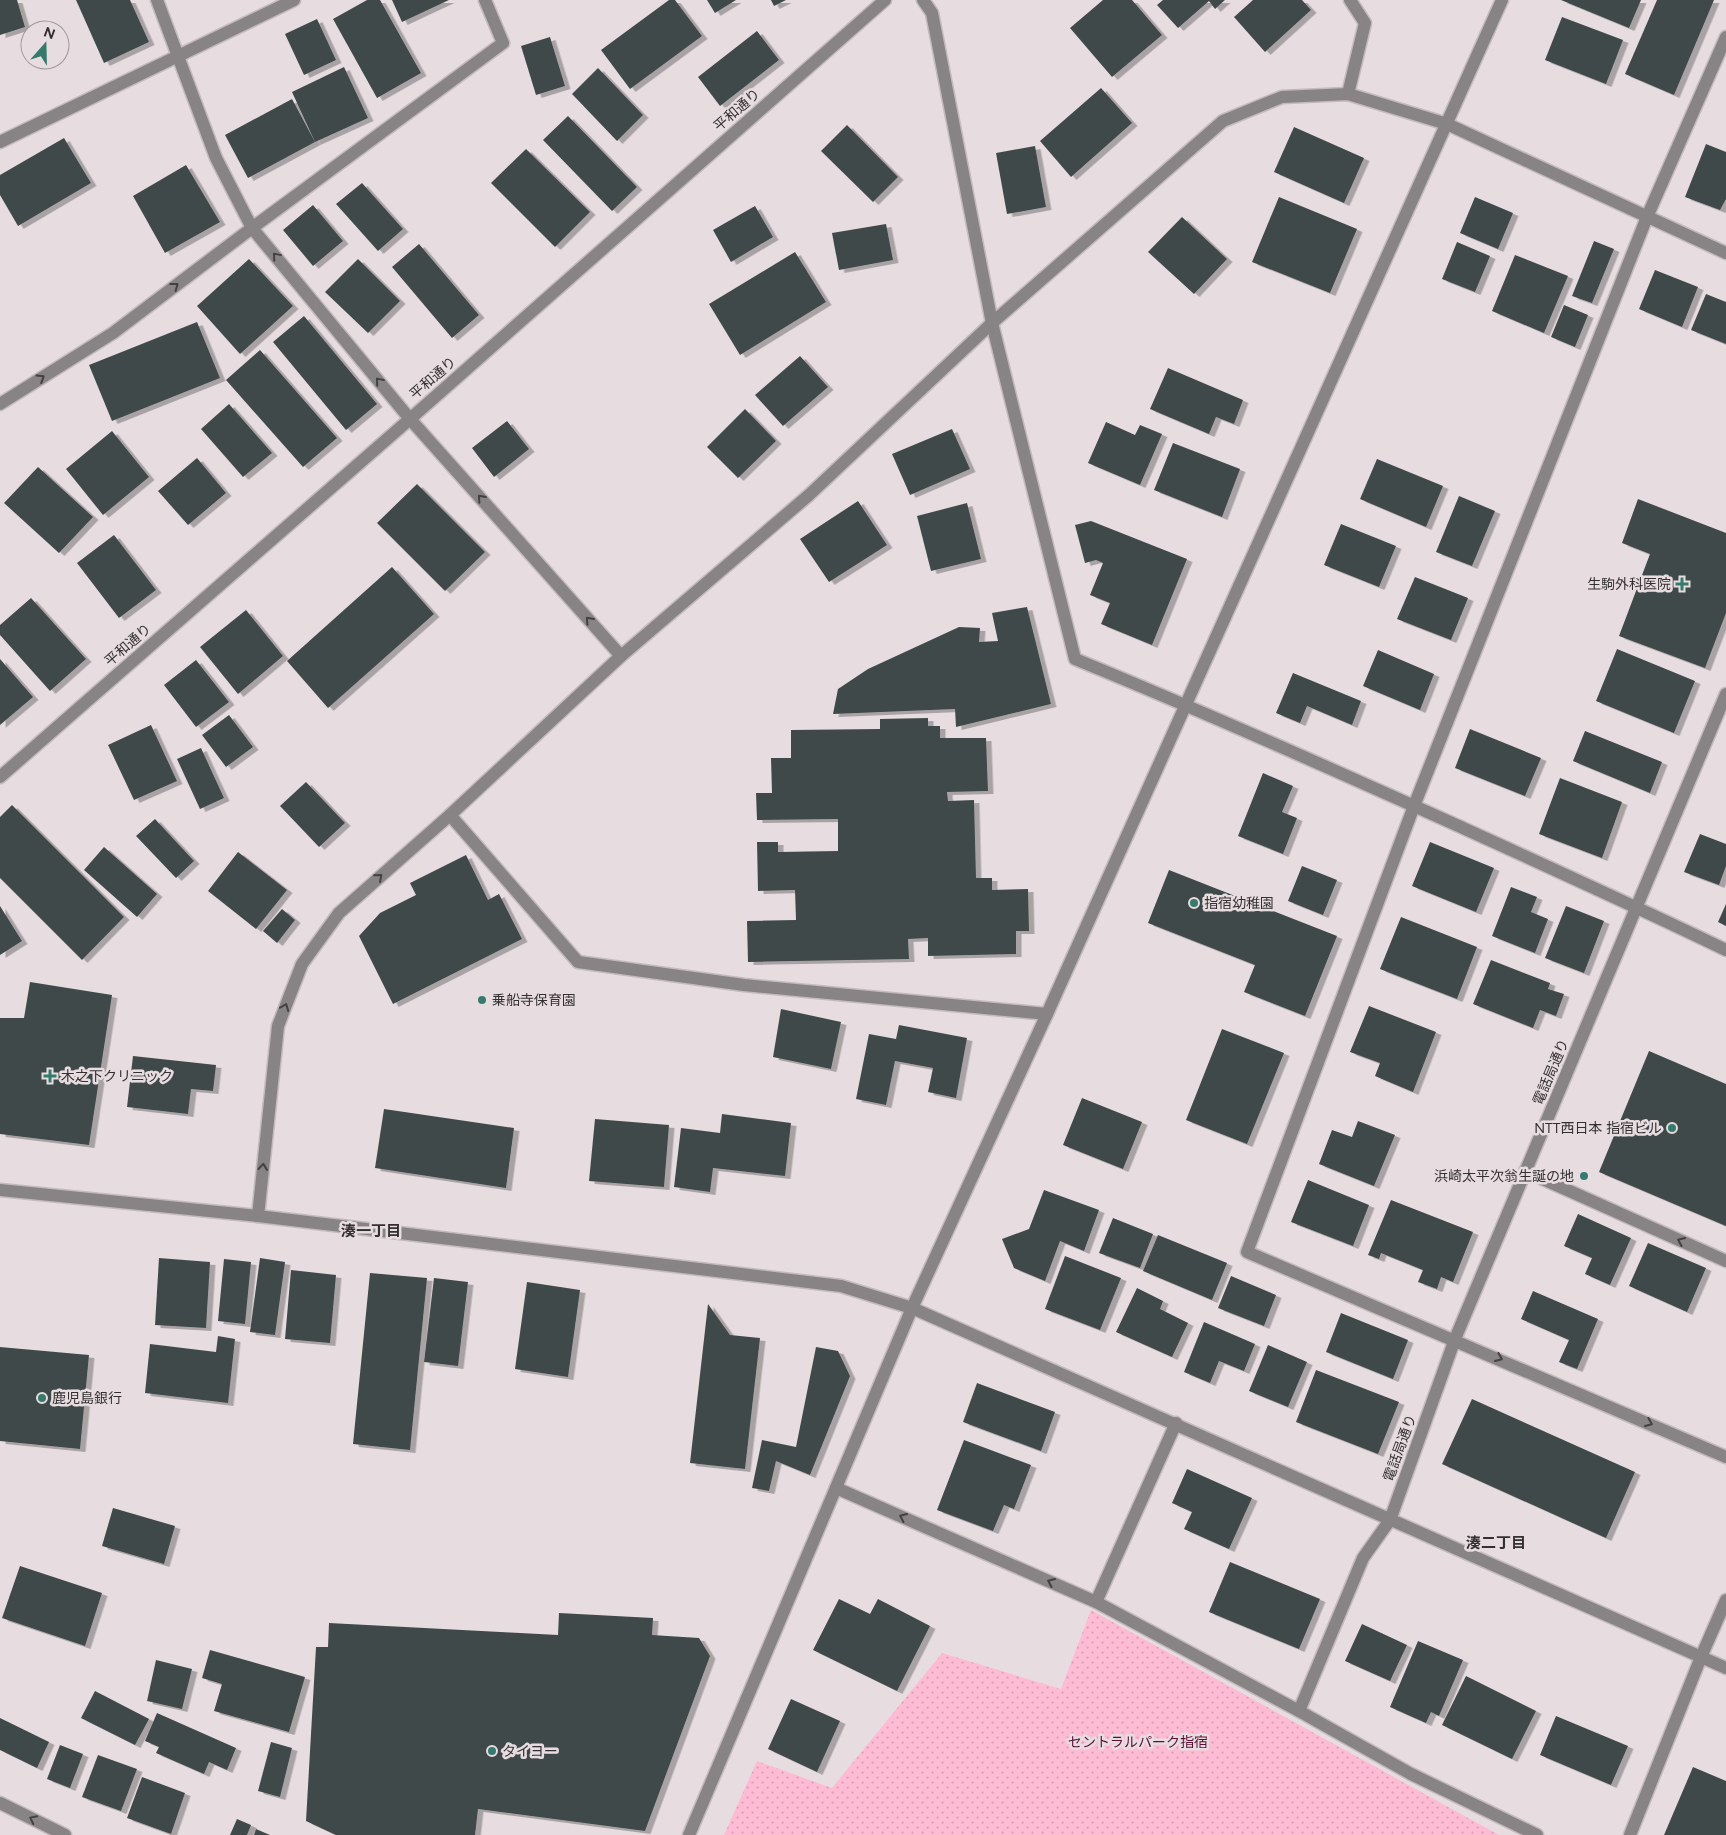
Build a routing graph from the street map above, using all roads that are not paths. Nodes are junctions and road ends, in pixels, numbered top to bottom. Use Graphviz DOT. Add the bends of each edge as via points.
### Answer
graph roads {
  1 [pos="157,0"];
  2 [pos="294,0"];
  3 [pos="485,0"];
  4 [pos="884,0"];
  5 [pos="923,0"];
  6 [pos="1350,0"];
  7 [pos="1502,0"];
  8 [pos="1726,38"];
  9 [pos="178,56"];
  10 [pos="1348,94"];
  11 [pos="1447,124"];
  12 [pos="0,142"];
  13 [pos="1647,217"];
  14 [pos="252,228"];
  15 [pos="1726,252"];
  16 [pos="992,323"];
  17 [pos="0,404"];
  18 [pos="410,419"];
  19 [pos="621,656"];
  20 [pos="1726,694"];
  21 [pos="1186,705"];
  22 [pos="0,777"];
  23 [pos="1414,806"];
  24 [pos="450,815"];
  25 [pos="1638,907"];
  26 [pos="1726,950"];
  27 [pos="1047,1014"];
  28 [pos="1525,1171"];
  29 [pos="0,1190"];
  30 [pos="258,1216"];
  31 [pos="1726,1261"];
  32 [pos="912,1308"];
  33 [pos="1455,1339"];
  34 [pos="1176,1423"];
  35 [pos="1726,1457"];
  36 [pos="836,1488"];
  37 [pos="1390,1520"];
  38 [pos="1726,1600"];
  39 [pos="1096,1602"];
  40 [pos="1701,1657"];
  41 [pos="1726,1668"];
  42 [pos="1299,1711"];
  43 [pos="0,1803"];
  44 [pos="65,1835"];
  45 [pos="688,1835"];
  46 [pos="1537,1835"];
  47 [pos="1630,1835"];
  1 -- 9 [label="street"];
  2 -- 9 [label="street"];
  3 -- 14 [label="street" via="503,43"];
  4 -- 18 [label="street, 平和通り"];
  5 -- 16 [label="street" via="932,13"];
  6 -- 10 [label="street" via="1365,23"];
  7 -- 11 [label="street"];
  8 -- 13 [label="street"];
  9 -- 12 [label="street"];
  9 -- 14 [label="street" via="216,158"];
  10 -- 11 [label="street"];
  10 -- 16 [label="street" via="1282,97 1223,120"];
  11 -- 13 [label="street"];
  11 -- 21 [label="street"];
  13 -- 15 [label="street"];
  13 -- 23 [label="street"];
  17 -- 14 [label="street, one-way" via="114,334"];
  18 -- 14 [label="street, one-way"];
  16 -- 19 [label="street" via="809,496"];
  16 -- 21 [label="street" via="1075,659"];
  19 -- 18 [label="street, one-way"];
  18 -- 22 [label="street, 平和通り"];
  19 -- 24 [label="street"];
  20 -- 25 [label="street, 電話局通り"];
  21 -- 23 [label="street"];
  21 -- 27 [label="street"];
  23 -- 25 [label="street"];
  23 -- 33 [label="street" via="1247,1252"];
  24 -- 27 [label="street" via="578,962 744,985"];
  30 -- 24 [label="street, one-way" via="278,1026 302,964 339,913"];
  25 -- 26 [label="street"];
  25 -- 28 [label="street, 電話局通り"];
  27 -- 32 [label="street"];
  31 -- 28 [label="street, one-way"];
  28 -- 33 [label="street, 電話局通り"];
  29 -- 30 [label="street"];
  30 -- 32 [label="street" via="841,1286"];
  32 -- 34 [label="street"];
  32 -- 36 [label="street"];
  33 -- 35 [label="street, one-way"];
  33 -- 37 [label="street, 電話局通り"];
  34 -- 37 [label="street"];
  34 -- 39 [label="street"];
  39 -- 36 [label="street, one-way"];
  36 -- 45 [label="street"];
  37 -- 40 [label="street"];
  37 -- 42 [label="street, 電話局通り" via="1363,1558"];
  38 -- 40 [label="street"];
  39 -- 42 [label="street"];
  40 -- 41 [label="street"];
  40 -- 47 [label="street"];
  42 -- 46 [label="street" via="1411,1774"];
  44 -- 43 [label="street, one-way"];
}
